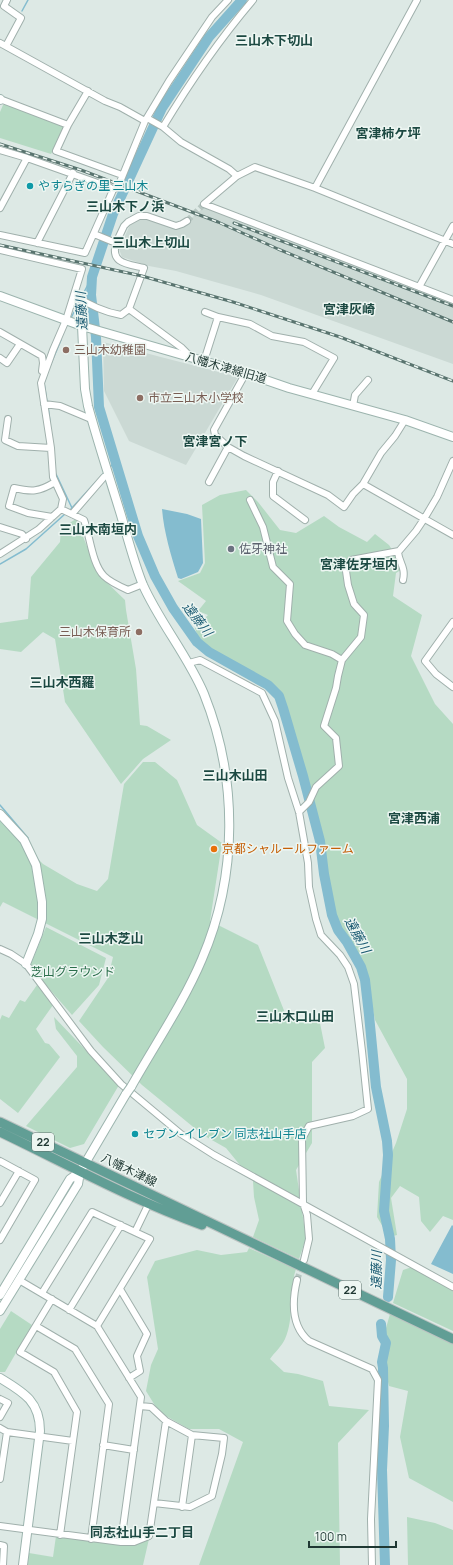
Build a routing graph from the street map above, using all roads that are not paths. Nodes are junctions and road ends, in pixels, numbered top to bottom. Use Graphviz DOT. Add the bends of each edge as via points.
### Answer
graph roads {
  1 [pos="7,0"];
  2 [pos="228,0"];
  3 [pos="253,0"];
  4 [pos="417,0"];
  5 [pos="3,45"];
  6 [pos="88,92"];
  7 [pos="0,100"];
  8 [pos="147,120"];
  9 [pos="68,125"];
  10 [pos="162,126"];
  11 [pos="0,150"];
  12 [pos="27,158"];
  13 [pos="73,173"];
  14 [pos="122,175"];
  15 [pos="237,176"];
  16 [pos="315,188"];
  17 [pos="113,190"];
  18 [pos="0,208"];
  19 [pos="187,221"];
  20 [pos="453,226"];
  21 [pos="0,234"];
  22 [pos="94,234"];
  23 [pos="445,240"];
  24 [pos="116,243"];
  25 [pos="37,244"];
  26 [pos="453,244"];
  27 [pos="2,250"];
  28 [pos="0,257"];
  29 [pos="419,287"];
  30 [pos="74,295"];
  31 [pos="0,296"];
  32 [pos="453,300"];
  33 [pos="129,309"];
  34 [pos="206,312"];
  35 [pos="218,317"];
  36 [pos="66,320"];
  37 [pos="85,327"];
  38 [pos="0,332"];
  39 [pos="20,344"];
  40 [pos="0,358"];
  41 [pos="192,358"];
  42 [pos="204,362"];
  43 [pos="44,373"];
  44 [pos="245,373"];
  45 [pos="368,380"];
  46 [pos="312,394"];
  47 [pos="44,404"];
  48 [pos="353,406"];
  49 [pos="8,419"];
  50 [pos="91,419"];
  51 [pos="405,420"];
  52 [pos="453,437"];
  53 [pos="228,447"];
  54 [pos="51,448"];
  55 [pos="453,461"];
  56 [pos="278,471"];
  57 [pos="108,475"];
  58 [pos="55,482"];
  59 [pos="210,482"];
  60 [pos="363,484"];
  61 [pos="250,500"];
  62 [pos="66,512"];
  63 [pos="52,517"];
  64 [pos="305,520"];
  65 [pos="424,520"];
  66 [pos="0,527"];
  67 [pos="453,535"];
  68 [pos="26,538"];
  69 [pos="398,552"];
  70 [pos="0,554"];
  71 [pos="403,580"];
  72 [pos="143,584"];
  73 [pos="453,622"];
  74 [pos="342,660"];
  75 [pos="189,664"];
  76 [pos="453,687"];
  77 [pos="299,812"];
  78 [pos="0,814"];
  79 [pos="0,949"];
  80 [pos="26,964"];
  81 [pos="2,1129"];
  82 [pos="0,1161"];
  83 [pos="86,1162"];
  84 [pos="19,1171"];
  85 [pos="80,1172"];
  86 [pos="0,1203"];
  87 [pos="149,1203"];
  88 [pos="303,1203"];
  89 [pos="121,1225"];
  90 [pos="135,1232"];
  91 [pos="0,1240"];
  92 [pos="247,1241"];
  93 [pos="304,1260"];
  94 [pos="19,1280"];
  95 [pos="297,1280"];
  96 [pos="453,1287"];
  97 [pos="120,1289"];
  98 [pos="42,1293"];
  99 [pos="0,1295"];
  100 [pos="52,1299"];
  101 [pos="69,1310"];
  102 [pos="0,1312"];
  103 [pos="36,1326"];
  104 [pos="97,1326"];
  105 [pos="453,1339"];
  106 [pos="0,1378"];
  107 [pos="129,1378"];
  108 [pos="0,1399"];
  109 [pos="140,1406"];
  110 [pos="0,1417"];
  111 [pos="166,1421"];
  112 [pos="0,1428"];
  113 [pos="7,1432"];
  114 [pos="192,1435"];
  115 [pos="40,1437"];
  116 [pos="73,1441"];
  117 [pos="103,1445"];
  118 [pos="134,1450"];
  119 [pos="0,1479"];
  120 [pos="154,1503"];
  121 [pos="182,1507"];
  122 [pos="0,1526"];
  123 [pos="27,1530"];
  124 [pos="60,1535"];
  125 [pos="91,1539"];
  126 [pos="121,1542"];
  127 [pos="0,1545"];
  128 [pos="3,1565"];
  129 [pos="23,1565"];
  130 [pos="372,1565"];
  1 -- 5 [label="street" via="4,6 21,18"];
  2 -- 8 [label="street" via="208,24 169,81"];
  3 -- 10 [label="street" via="207,57"];
  4 -- 16 [label="street"];
  5 -- 6 [label="street"];
  6 -- 8 [label="street"];
  6 -- 9 [label="street"];
  7 -- 9 [label="street"];
  8 -- 10 [label="street"];
  8 -- 14 [label="street"];
  9 -- 14 [label="street" via="56,151"];
  10 -- 15 [label="street" via="181,142"];
  11 -- 12 [label="street"];
  12 -- 13 [label="street"];
  12 -- 18 [label="street"];
  13 -- 17 [label="street" via="109,186"];
  13 -- 25 [label="street"];
  14 -- 17 [label="street"];
  15 -- 16 [label="street" via="255,167"];
  15 -- 29 [label="street" via="204,204"];
  16 -- 23 [label="street"];
  17 -- 22 [label="street"];
  19 -- 24 [label="street" via="176,226 147,216 139,216 124,226"];
  20 -- 23 [label="street"];
  21 -- 25 [label="street"];
  22 -- 24 [label="street"];
  22 -- 25 [label="street" via="85,253"];
  23 -- 26 [label="street"];
  23 -- 29 [label="street"];
  24 -- 33 [label="street" via="116,258 121,262 144,268"];
  27 -- 28 [label="street"];
  27 -- 30 [label="street" via="82,269"];
  29 -- 32 [label="street"];
  30 -- 33 [label="street" via="98,309 121,315"];
  30 -- 36 [label="street"];
  31 -- 36 [label="street, 八幡木津線旧道"];
  33 -- 41 [label="street"];
  34 -- 35 [label="street"];
  35 -- 42 [label="street"];
  35 -- 46 [label="street" via="250,324 272,336 304,342 334,358"];
  36 -- 37 [label="street, 八幡木津線旧道"];
  36 -- 43 [label="street"];
  37 -- 41 [label="street, 八幡木津線旧道"];
  37 -- 50 [label="street" via="85,388"];
  38 -- 39 [label="street"];
  39 -- 40 [label="street" via="7,363"];
  39 -- 43 [label="street" via="42,356"];
  41 -- 42 [label="street, 八幡木津線旧道"];
  42 -- 44 [label="street, 八幡木津線旧道"];
  43 -- 47 [label="street" via="41,382"];
  44 -- 46 [label="street, 八幡木津線旧道"];
  44 -- 53 [label="street" via="214,430 215,435"];
  45 -- 48 [label="street" via="356,395"];
  46 -- 48 [label="street, 八幡木津線旧道"];
  47 -- 50 [label="street" via="60,406"];
  47 -- 54 [label="street"];
  48 -- 51 [label="street, 八幡木津線旧道"];
  49 -- 54 [label="street" via="4,440 18,446"];
  50 -- 57 [label="street"];
  51 -- 52 [label="street, 八幡木津線旧道"];
  51 -- 60 [label="street"];
  53 -- 56 [label="street"];
  53 -- 59 [label="street"];
  54 -- 58 [label="street"];
  55 -- 65 [label="street"];
  56 -- 60 [label="street" via="328,495 344,507"];
  56 -- 64 [label="street" via="273,482 273,496"];
  57 -- 62 [label="street"];
  57 -- 72 [label="street"];
  58 -- 62 [label="street"];
  58 -- 63 [label="street" via="43,489 30,491 14,488 9,506"];
  60 -- 65 [label="street"];
  61 -- 74 [label="street" via="263,527 273,567 290,584 287,621 306,645"];
  62 -- 63 [label="street"];
  62 -- 72 [label="street" via="84,520 96,563 103,575 128,590"];
  63 -- 68 [label="street"];
  65 -- 67 [label="street"];
  65 -- 69 [label="street"];
  66 -- 68 [label="street" via="22,534"];
  68 -- 70 [label="street"];
  69 -- 71 [label="street" via="404,568"];
  69 -- 74 [label="street" via="351,560 346,571 348,585 354,604 364,615 361,637"];
  72 -- 75 [label="street"];
  73 -- 76 [label="street" via="425,661 436,674"];
  74 -- 77 [label="street" via="324,726 336,738 339,766 316,787 309,802"];
  75 -- 77 [label="street" via="200,660 262,693 275,721"];
  75 -- 83 [label="street" via="204,693 224,762 230,827 226,876 213,930 191,982"];
  77 -- 88 [label="street" via="309,887 321,935 340,955 354,984 368,1109 353,1116 309,1126 302,1139"];
  78 -- 80 [label="street" via="24,840 36,865 42,919"];
  79 -- 80 [label="street"];
  80 -- 88 [label="street" via="91,1051 121,1084 181,1134 214,1155"];
  81 -- 83 [label="main road, 八幡木津線 / 22"];
  81 -- 85 [label="main road, 八幡木津線 / 22"];
  82 -- 84 [label="street"];
  83 -- 85 [label="street"];
  83 -- 92 [label="main road, 八幡木津線 / 22"];
  84 -- 86 [label="street"];
  84 -- 91 [label="street" via="35,1180"];
  85 -- 87 [label="main road, 八幡木津線 / 22"];
  85 -- 94 [label="street" via="78,1184"];
  85 -- 99 [label="street" via="70,1179"];
  87 -- 90 [label="street"];
  87 -- 92 [label="main road, 八幡木津線 / 22" via="179,1217"];
  88 -- 93 [label="street" via="310,1239"];
  88 -- 96 [label="street"];
  89 -- 90 [label="street"];
  89 -- 98 [label="street" via="92,1212"];
  89 -- 101 [label="street"];
  90 -- 97 [label="street" via="150,1239"];
  92 -- 105 [label="main road, 八幡木津線 / 22"];
  94 -- 98 [label="street"];
  94 -- 102 [label="street"];
  95 -- 130 [label="street" via="294,1299 295,1321 303,1336 372,1369 378,1380 371,1519"];
  97 -- 104 [label="street"];
  97 -- 107 [label="street" via="147,1334 137,1356 140,1371"];
  98 -- 100 [label="street"];
  100 -- 101 [label="street"];
  100 -- 103 [label="street"];
  101 -- 104 [label="street"];
  103 -- 116 [label="street" via="20,1352 54,1372 77,1412"];
  103 -- 117 [label="street" via="75,1349 109,1404"];
  104 -- 107 [label="street"];
  106 -- 115 [label="street" via="24,1393 34,1404 40,1419"];
  107 -- 109 [label="street" via="141,1397"];
  108 -- 110 [label="street" via="8,1404"];
  109 -- 111 [label="street" via="151,1407"];
  109 -- 118 [label="street"];
  111 -- 114 [label="street"];
  111 -- 120 [label="street"];
  112 -- 113 [label="street"];
  113 -- 115 [label="street"];
  113 -- 119 [label="street"];
  114 -- 121 [label="street"];
  114 -- 121 [label="street" via="224,1438 222,1454 212,1496 190,1507"];
  115 -- 116 [label="street"];
  115 -- 123 [label="street"];
  116 -- 124 [label="street"];
  117 -- 118 [label="street"];
  117 -- 125 [label="street"];
  118 -- 126 [label="street"];
  120 -- 121 [label="street"];
  120 -- 126 [label="street" via="149,1536 134,1542"];
  122 -- 123 [label="street"];
  123 -- 124 [label="street"];
  123 -- 129 [label="street"];
  124 -- 125 [label="street"];
  125 -- 126 [label="street"];
  127 -- 128 [label="street" via="4,1546"];
}
